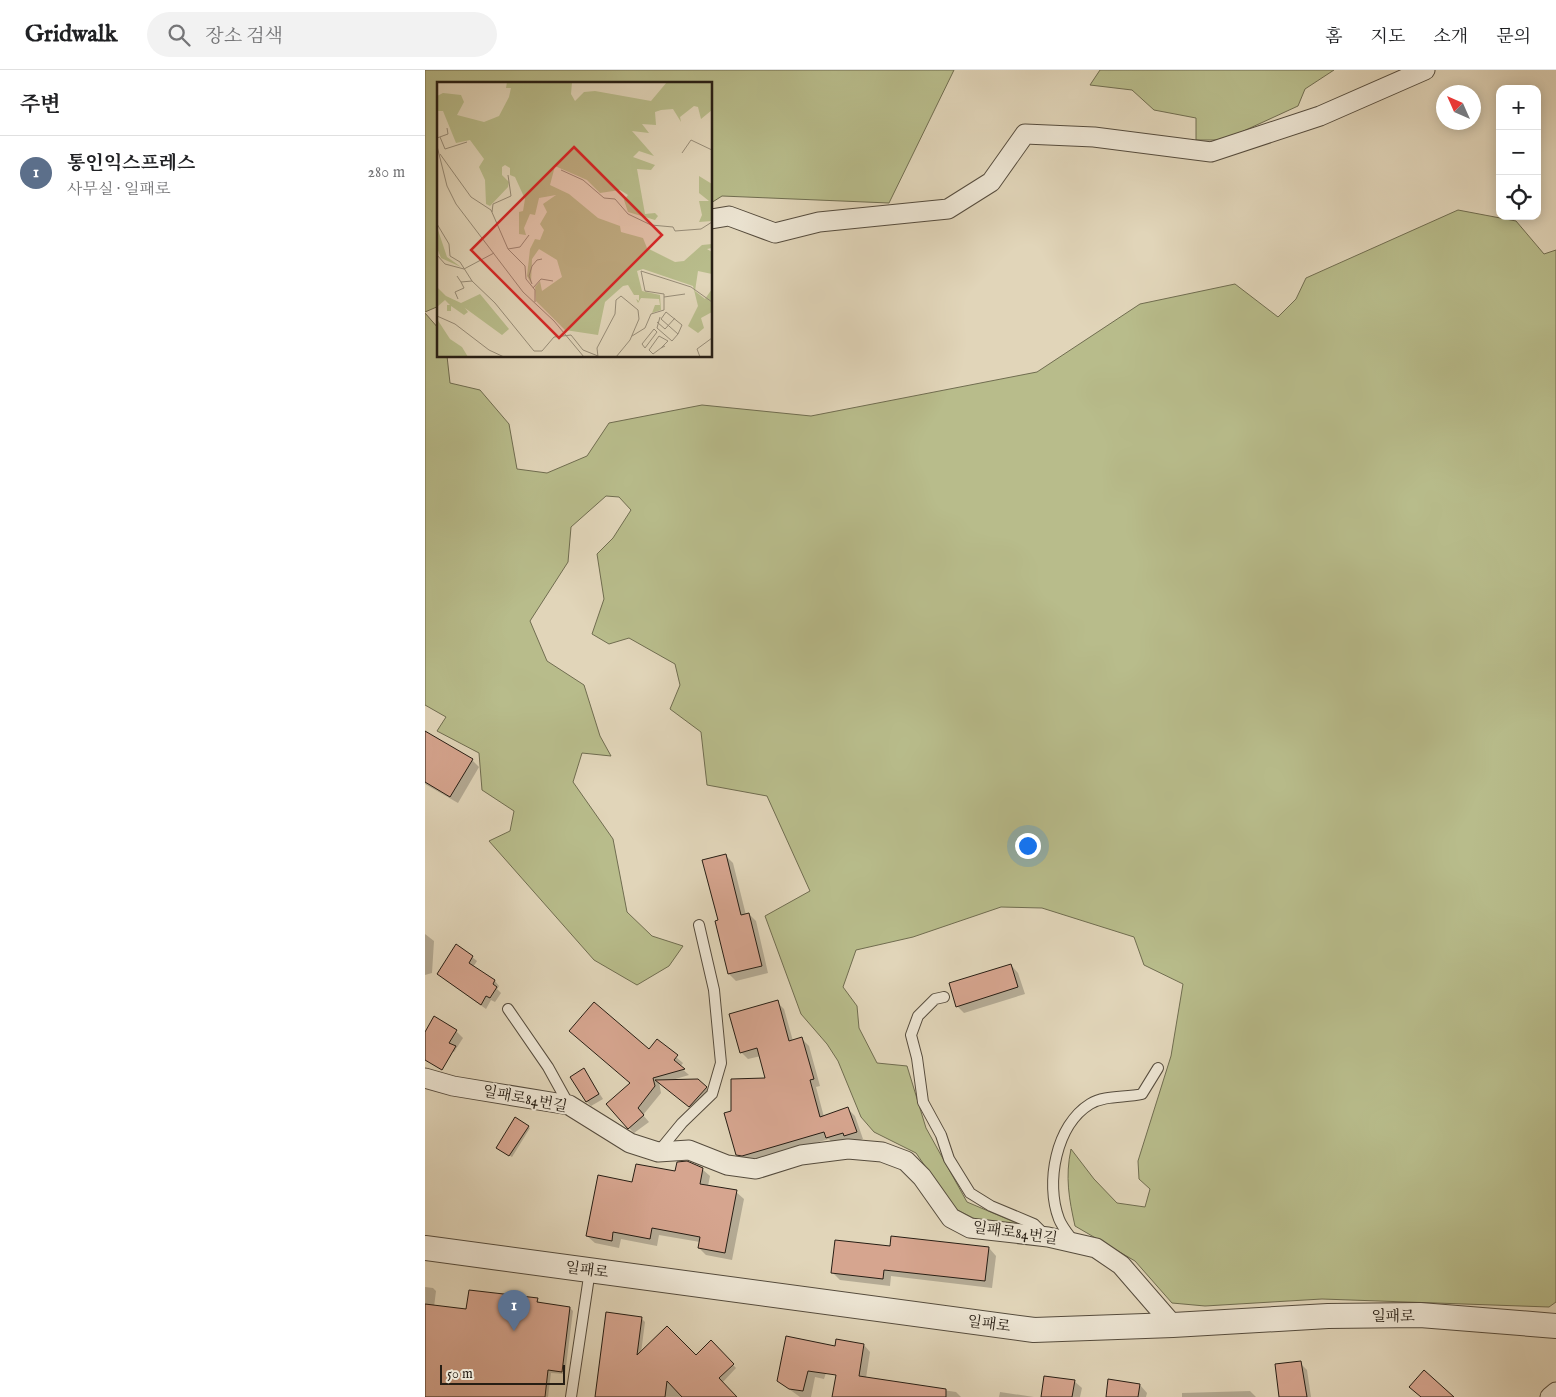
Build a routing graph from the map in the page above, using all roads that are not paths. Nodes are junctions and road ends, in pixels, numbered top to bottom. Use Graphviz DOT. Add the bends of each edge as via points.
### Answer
graph roads {
  1 [pos="1425,70"];
  2 [pos="713,219"];
  3 [pos="699,925"];
  4 [pos="944,997"];
  5 [pos="508,1009"];
  6 [pos="1158,1068"];
  7 [pos="425,1078"];
  8 [pos="569,1105"];
  9 [pos="658,1152"];
  10 [pos="1048,1237"];
  11 [pos="1074,1242"];
  12 [pos="425,1248"];
  13 [pos="590,1270"];
  14 [pos="1173,1326"];
  15 [pos="1556,1326"];
  16 [pos="1556,1392"];
  17 [pos="571,1397"];
  18 [pos="1550,1397"];
  1 -- 2 [label="street" via="1320,116 1211,152 1094,137 1025,134 991,182 947,209 819,222 775,233 729,216"];
  3 -- 9 [label="lane" via="714,990 721,1063 711,1094"];
  4 -- 10 [label="lane" via="935,999 918,1016 911,1035 923,1102 941,1135 949,1159 970,1193 991,1206 1034,1224"];
  5 -- 8 [label="lane" via="549,1067"];
  6 -- 11 [label="lane" via="1142,1094 1103,1098 1089,1105 1064,1134 1052,1191 1059,1220"];
  7 -- 8 [label="street, 일패로84번길" via="453,1086"];
  8 -- 9 [label="street, 일패로84번길" via="630,1142"];
  9 -- 10 [label="street, 일패로84번길" via="689,1150 727,1165 756,1169 801,1155 848,1148 882,1152 906,1161 922,1177 951,1218 970,1228"];
  10 -- 11 [label="street, 일패로84번길"];
  11 -- 14 [label="street, 일패로84번길" via="1096,1248 1121,1265"];
  12 -- 13 [label="street, 일패로"];
  13 -- 14 [label="street, 일패로" via="1033,1330"];
  13 -- 17 [label="lane"];
  14 -- 15 [label="street, 일패로" via="1328,1316 1420,1315"];
  16 -- 18 [label="street"];
}
